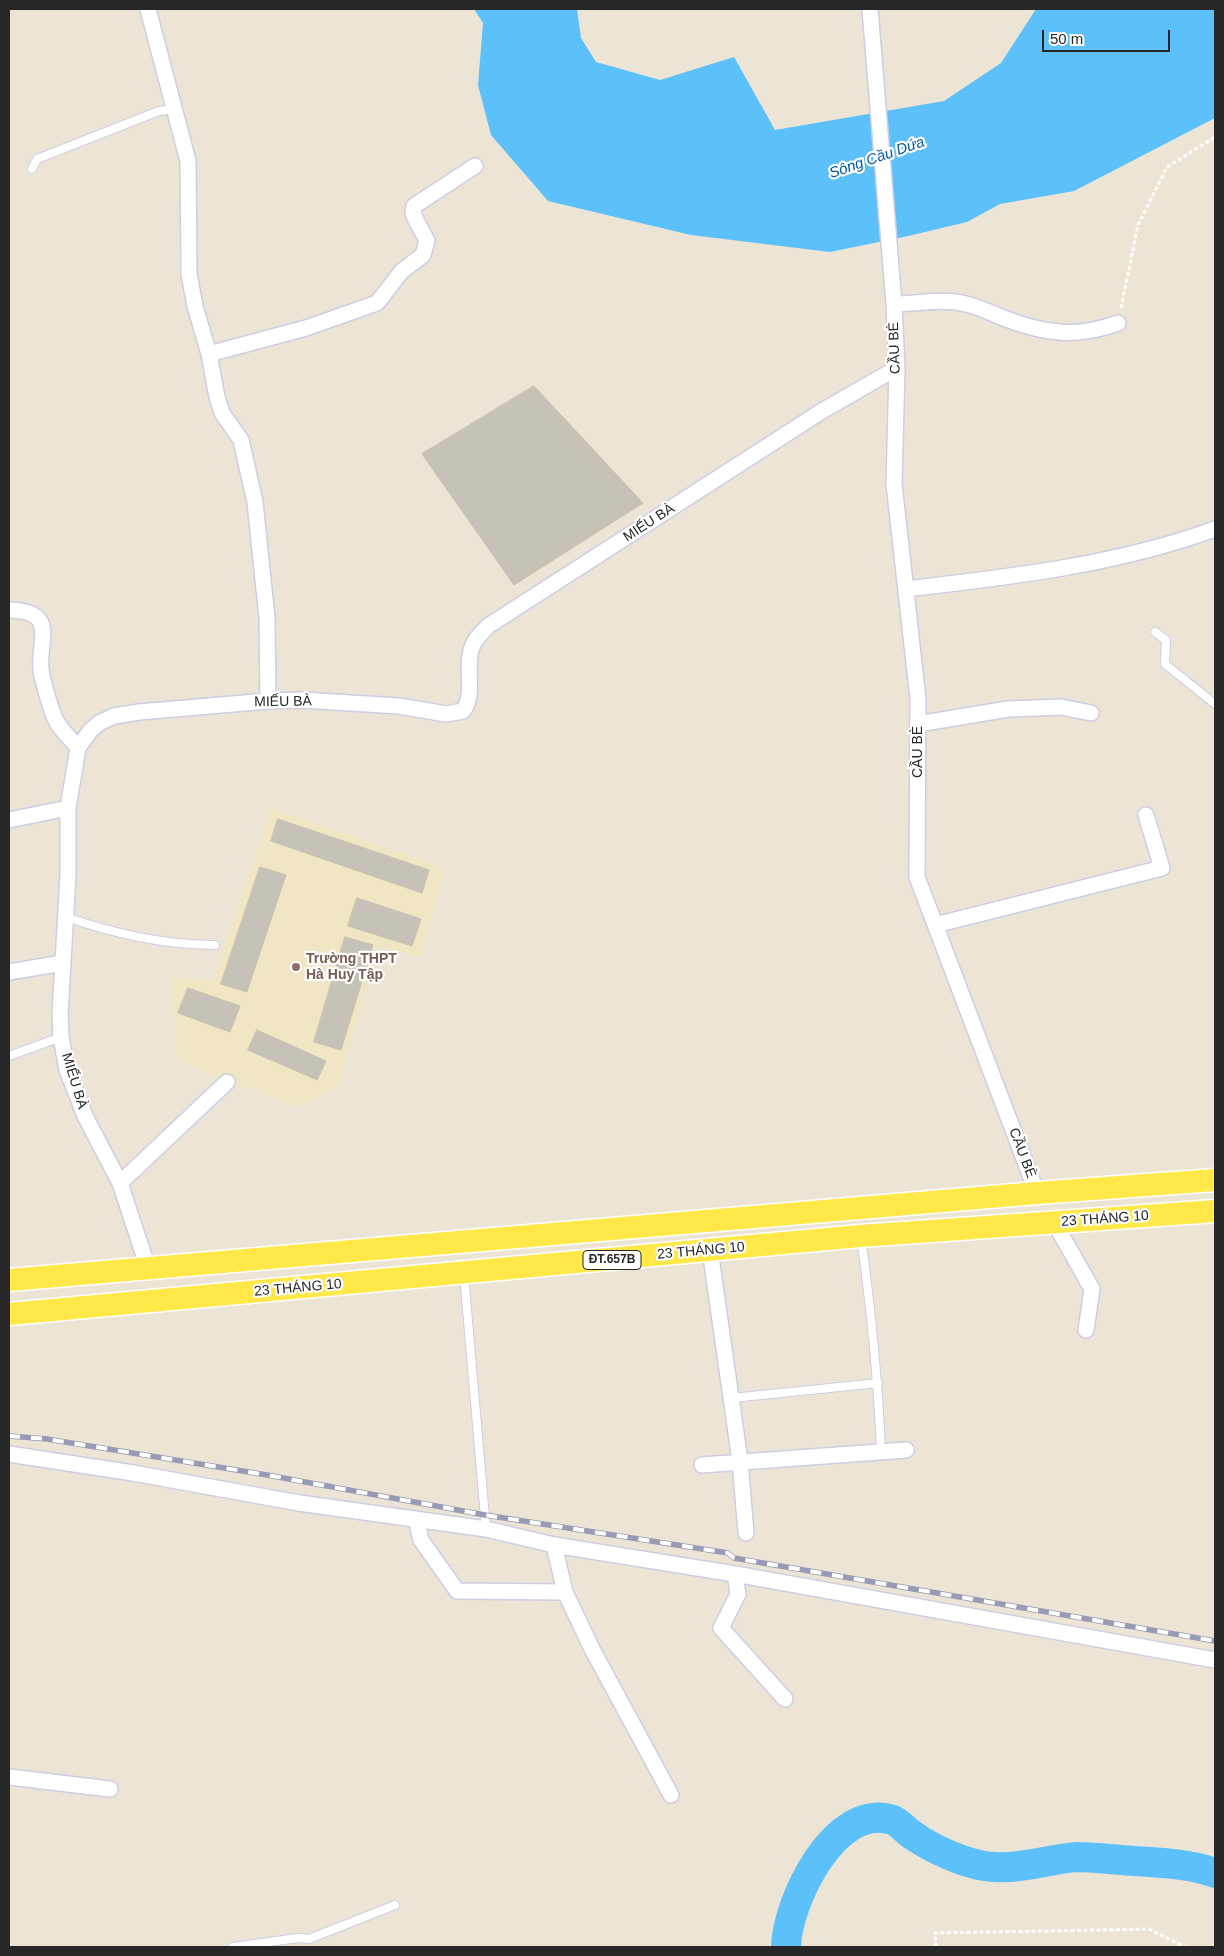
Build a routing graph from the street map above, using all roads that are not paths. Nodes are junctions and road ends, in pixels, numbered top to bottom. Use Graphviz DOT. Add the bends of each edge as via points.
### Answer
graph roads {
  1 [pos="148,9"];
  2 [pos="870,9"];
  3 [pos="175,109"];
  4 [pos="475,166"];
  5 [pos="32,169"];
  6 [pos="893,297"];
  7 [pos="1118,323"];
  8 [pos="209,354"];
  9 [pos="897,368"];
  10 [pos="1215,529"];
  11 [pos="906,589"];
  12 [pos="9,610"];
  13 [pos="1154,632"];
  14 [pos="268,701"];
  15 [pos="1215,704"];
  16 [pos="1091,713"];
  17 [pos="918,724"];
  18 [pos="78,748"];
  19 [pos="68,808"];
  20 [pos="1146,815"];
  21 [pos="9,820"];
  22 [pos="66,917"];
  23 [pos="935,925"];
  24 [pos="215,945"];
  25 [pos="62,963"];
  26 [pos="9,972"];
  27 [pos="61,1037"];
  28 [pos="9,1056"];
  29 [pos="227,1082"];
  30 [pos="1215,1180"];
  31 [pos="120,1183"];
  32 [pos="1037,1193"];
  33 [pos="1215,1211"];
  34 [pos="1054,1222"];
  35 [pos="860,1236"];
  36 [pos="710,1250"];
  37 [pos="148,1268"];
  38 [pos="464,1273"];
  39 [pos="9,1280"];
  40 [pos="151,1301"];
  41 [pos="9,1314"];
  42 [pos="1086,1330"];
  43 [pos="878,1383"];
  44 [pos="732,1398"];
  45 [pos="906,1450"];
  46 [pos="881,1452"];
  47 [pos="9,1454"];
  48 [pos="740,1461"];
  49 [pos="702,1465"];
  50 [pos="416,1519"];
  51 [pos="486,1529"];
  52 [pos="746,1533"];
  53 [pos="554,1545"];
  54 [pos="735,1574"];
  55 [pos="565,1592"];
  56 [pos="1215,1660"];
  57 [pos="785,1698"];
  58 [pos="9,1777"];
  59 [pos="110,1789"];
  60 [pos="671,1795"];
  61 [pos="395,1905"];
  62 [pos="309,1939"];
  63 [pos="233,1947"];
  64 [pos="313,1947"];
  1 -- 3 [label="street"];
  2 -- 6 [label="street, CẦU BÈ"];
  3 -- 5 [label="lane" via="159,111 37,158"];
  3 -- 8 [label="street" via="188,161 189,274"];
  4 -- 8 [label="street" via="414,206 413,214 427,241 423,255 402,271 377,303 306,328"];
  6 -- 7 [label="street" via="969,304 1022,325 1065,333 1094,332"];
  6 -- 9 [label="street, CẦU BÈ"];
  8 -- 14 [label="street" via="217,397 222,413 241,440 255,502 267,618"];
  9 -- 11 [label="street, CẦU BÈ" via="894,484"];
  9 -- 14 [label="street, MIẾU BÀ" via="822,411 488,626 474,642 469,658 468,704 463,711 446,714 383,705"];
  10 -- 11 [label="street" via="1154,548 1023,575"];
  11 -- 17 [label="street, CẦU BÈ"];
  12 -- 18 [label="street" via="25,610 38,619 44,635 41,673 57,723"];
  13 -- 15 [label="lane" via="1166,640 1165,664"];
  14 -- 18 [label="street, MIẾU BÀ" via="114,716 90,730"];
  16 -- 17 [label="street" via="1061,707 1008,709"];
  17 -- 23 [label="street, CẦU BÈ" via="918,877"];
  18 -- 19 [label="street, MIẾU BÀ"];
  19 -- 21 [label="street"];
  19 -- 22 [label="street, MIẾU BÀ"];
  20 -- 23 [label="street" via="1162,868"];
  22 -- 24 [label="lane" via="132,938 185,945"];
  22 -- 25 [label="street, MIẾU BÀ"];
  23 -- 32 [label="street, CẦU BÈ"];
  25 -- 26 [label="street"];
  25 -- 27 [label="street, MIẾU BÀ"];
  27 -- 28 [label="lane"];
  27 -- 31 [label="street, MIẾU BÀ" via="67,1070 85,1116"];
  29 -- 31 [label="street"];
  30 -- 32 [label="main road, ĐT.657B"];
  31 -- 37 [label="street, MIẾU BÀ"];
  32 -- 34 [label="main road"];
  32 -- 37 [label="main road, ĐT.657B"];
  33 -- 34 [label="main road, 23 THÁNG 10 / ĐT.657B"];
  34 -- 35 [label="main road, 23 THÁNG 10 / ĐT.657B"];
  34 -- 42 [label="street" via="1092,1289"];
  35 -- 36 [label="main road, 23 THÁNG 10 / ĐT.657B"];
  35 -- 43 [label="lane" via="871,1304"];
  36 -- 38 [label="main road, 23 THÁNG 10 / ĐT.657B"];
  36 -- 44 [label="street"];
  37 -- 39 [label="main road, ĐT.657B"];
  37 -- 40 [label="main road"];
  38 -- 40 [label="main road, 23 THÁNG 10 / ĐT.657B"];
  38 -- 51 [label="lane"];
  40 -- 41 [label="main road, 23 THÁNG 10 / ĐT.657B"];
  43 -- 44 [label="lane"];
  43 -- 46 [label="lane"];
  44 -- 48 [label="street"];
  45 -- 46 [label="street"];
  46 -- 48 [label="street"];
  47 -- 50 [label="street" via="299,1504"];
  48 -- 49 [label="street"];
  48 -- 52 [label="street"];
  50 -- 51 [label="street"];
  50 -- 55 [label="street" via="422,1540 457,1591"];
  51 -- 53 [label="street"];
  53 -- 54 [label="street"];
  53 -- 55 [label="street"];
  54 -- 56 [label="street"];
  54 -- 57 [label="street" via="738,1594 721,1628"];
  55 -- 60 [label="street"];
  58 -- 59 [label="street"];
  61 -- 62 [label="lane"];
  62 -- 63 [label="lane"];
  62 -- 64 [label="lane"];
}
